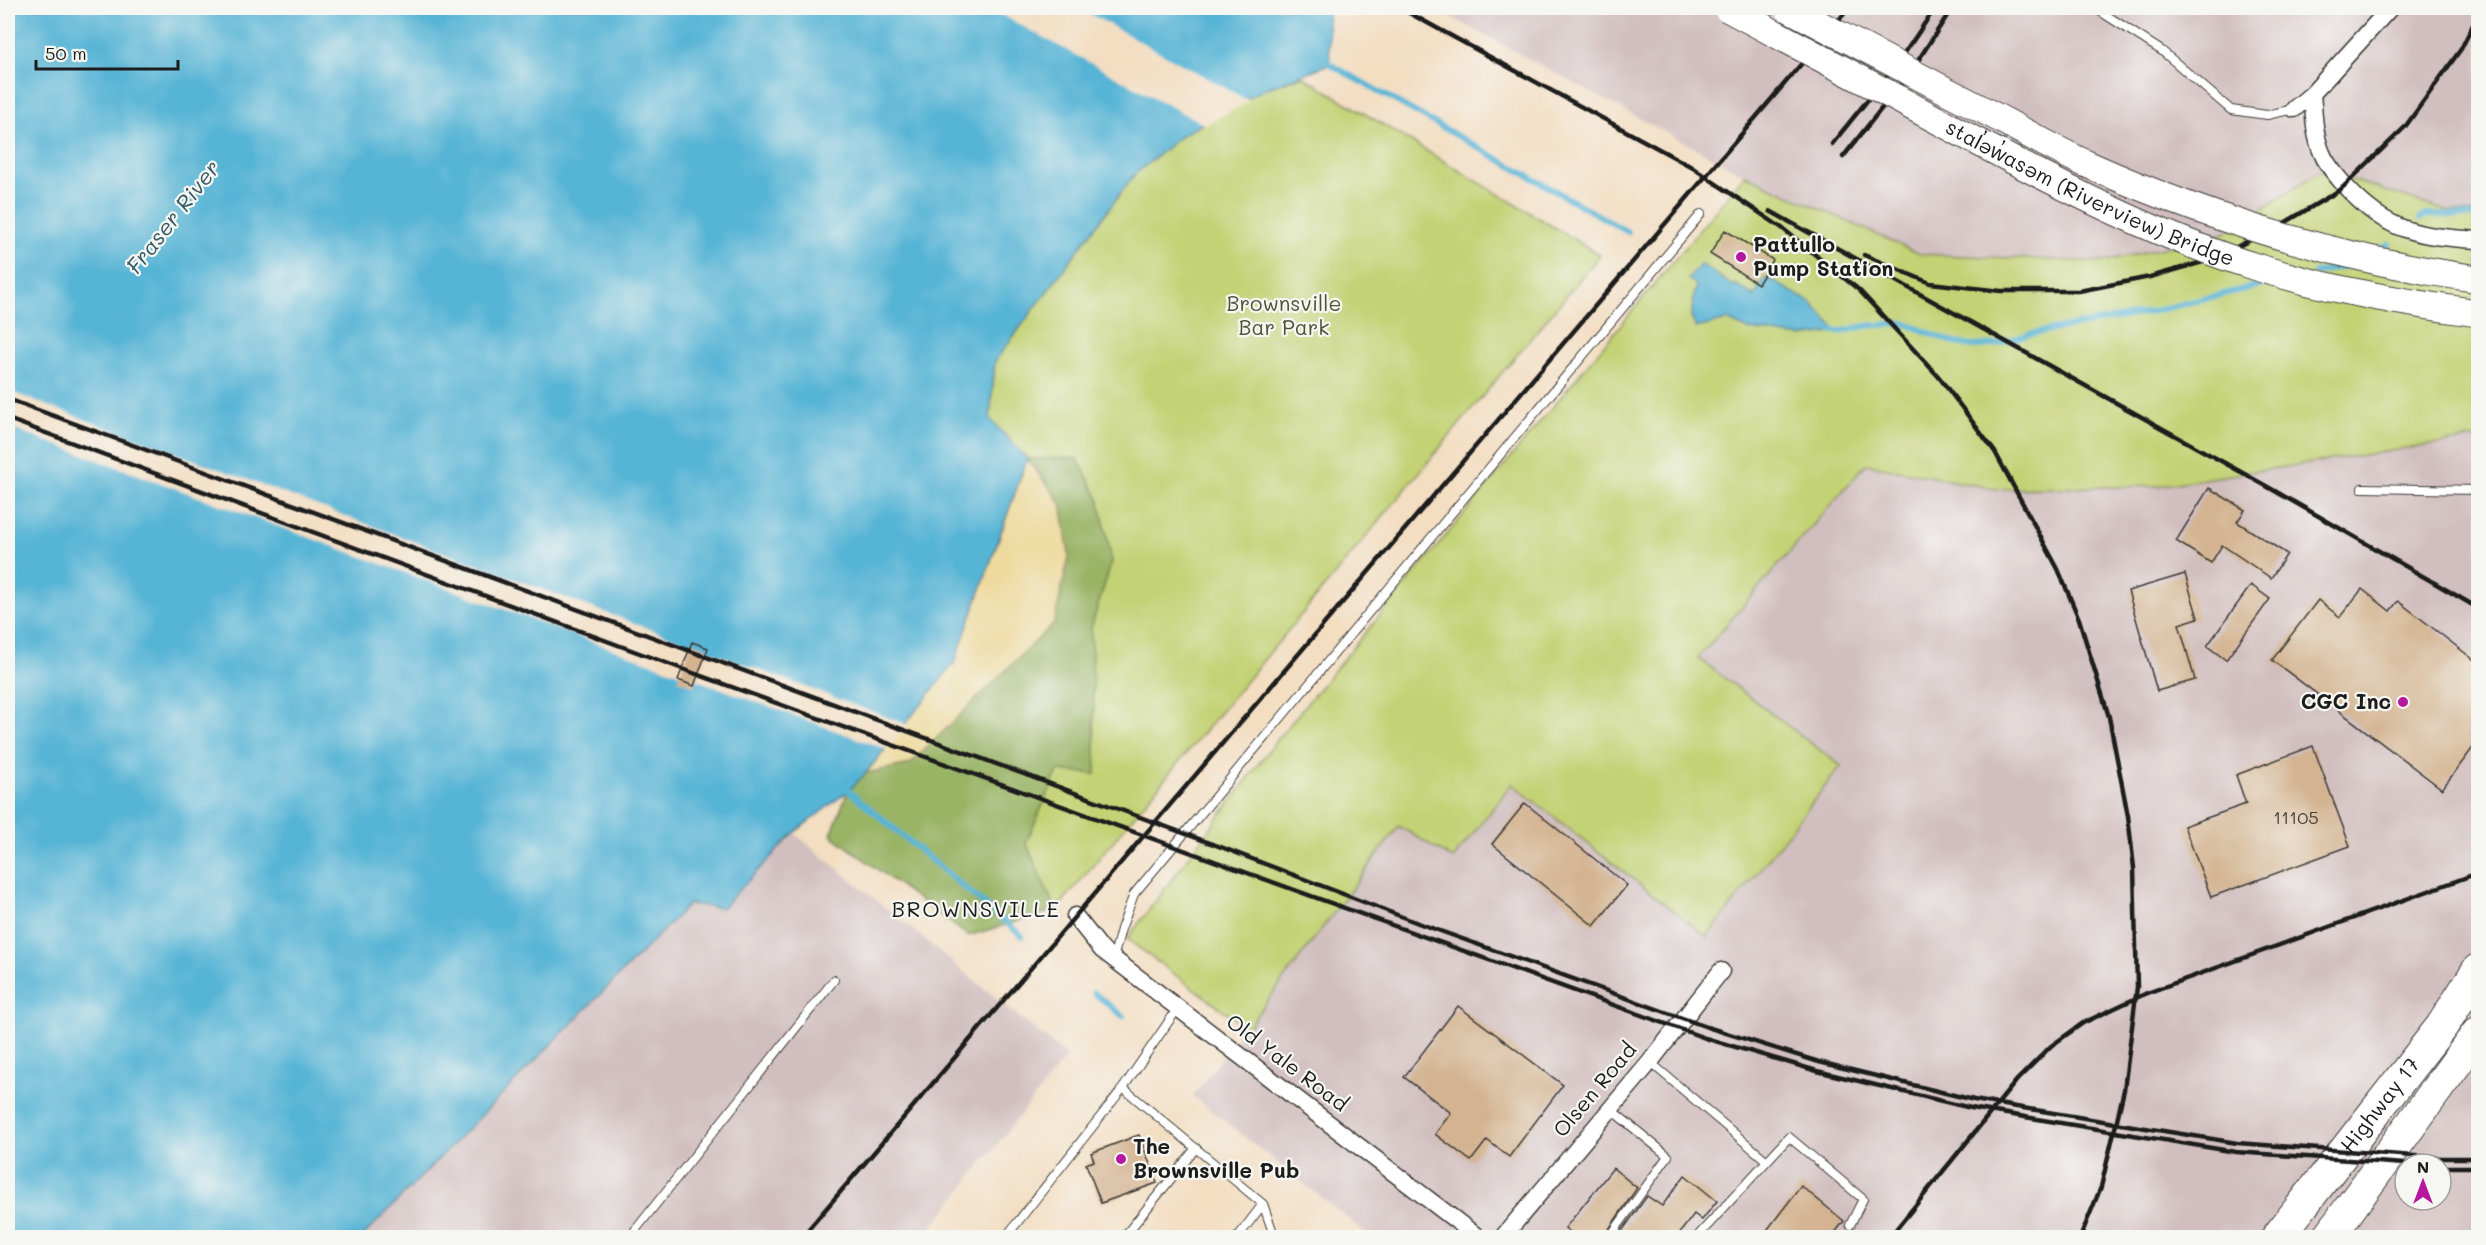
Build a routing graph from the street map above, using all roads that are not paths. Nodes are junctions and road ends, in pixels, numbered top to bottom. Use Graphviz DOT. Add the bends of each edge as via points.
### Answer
graph roads {
  1 [pos="1727,8"];
  2 [pos="1788,8"];
  3 [pos="2095,8"];
  4 [pos="2390,8"];
  5 [pos="2312,94"];
  6 [pos="2294,109"];
  7 [pos="1701,214"];
  8 [pos="2478,240"];
  9 [pos="2478,279"];
  10 [pos="2478,313"];
  11 [pos="2362,488"];
  12 [pos="2478,490"];
  13 [pos="1075,916"];
  14 [pos="1113,959"];
  15 [pos="2478,970"];
  16 [pos="1721,971"];
  17 [pos="834,980"];
  18 [pos="1178,1008"];
  19 [pos="2478,1033"];
  20 [pos="1650,1062"];
  21 [pos="1123,1088"];
  22 [pos="1609,1108"];
  23 [pos="1196,1148"];
  24 [pos="1767,1161"];
  25 [pos="1263,1204"];
  26 [pos="1850,1225"];
  27 [pos="629,1238"];
  28 [pos="1005,1238"];
  29 [pos="1123,1238"];
  30 [pos="1237,1238"];
  31 [pos="1275,1238"];
  32 [pos="1479,1238"];
  33 [pos="1503,1238"];
  34 [pos="1608,1238"];
  35 [pos="1696,1238"];
  36 [pos="2277,1238"];
  37 [pos="2328,1238"];
  1 -- 10 [label="main road, stal̕əw̓asəm (Riverview) Bridge, bridge" via="2045,178 2163,233 2321,286"];
  2 -- 9 [label="main road, stal̕əw̓asəm (Riverview) Bridge, bridge" via="2087,164 2165,198 2273,236 2353,257"];
  3 -- 6 [label="lane" via="2162,51 2231,110 2267,115"];
  4 -- 5 [label="street"];
  5 -- 6 [label="street"];
  5 -- 8 [label="street" via="2322,154 2331,170 2371,211 2411,232"];
  7 -- 14 [label="lane" via="1134,894"];
  11 -- 12 [label="lane"];
  13 -- 14 [label="street, Old Yale Road"];
  14 -- 18 [label="street, Old Yale Road"];
  15 -- 36 [label="highway, Highway 17" via="2442,1026"];
  16 -- 20 [label="street, Olsen Road"];
  17 -- 27 [label="lane"];
  18 -- 21 [label="lane"];
  18 -- 32 [label="street, Old Yale Road"];
  19 -- 37 [label="highway, Highway 17"];
  20 -- 22 [label="street, Olsen Road"];
  20 -- 24 [label="lane"];
  21 -- 23 [label="lane"];
  21 -- 28 [label="lane"];
  22 -- 33 [label="street, Olsen Road"];
  22 -- 34 [label="lane" via="1668,1156"];
  23 -- 25 [label="lane"];
  23 -- 29 [label="lane"];
  24 -- 26 [label="lane" via="1789,1137 1863,1199"];
  24 -- 35 [label="lane"];
  25 -- 30 [label="lane"];
  25 -- 31 [label="lane"];
}
